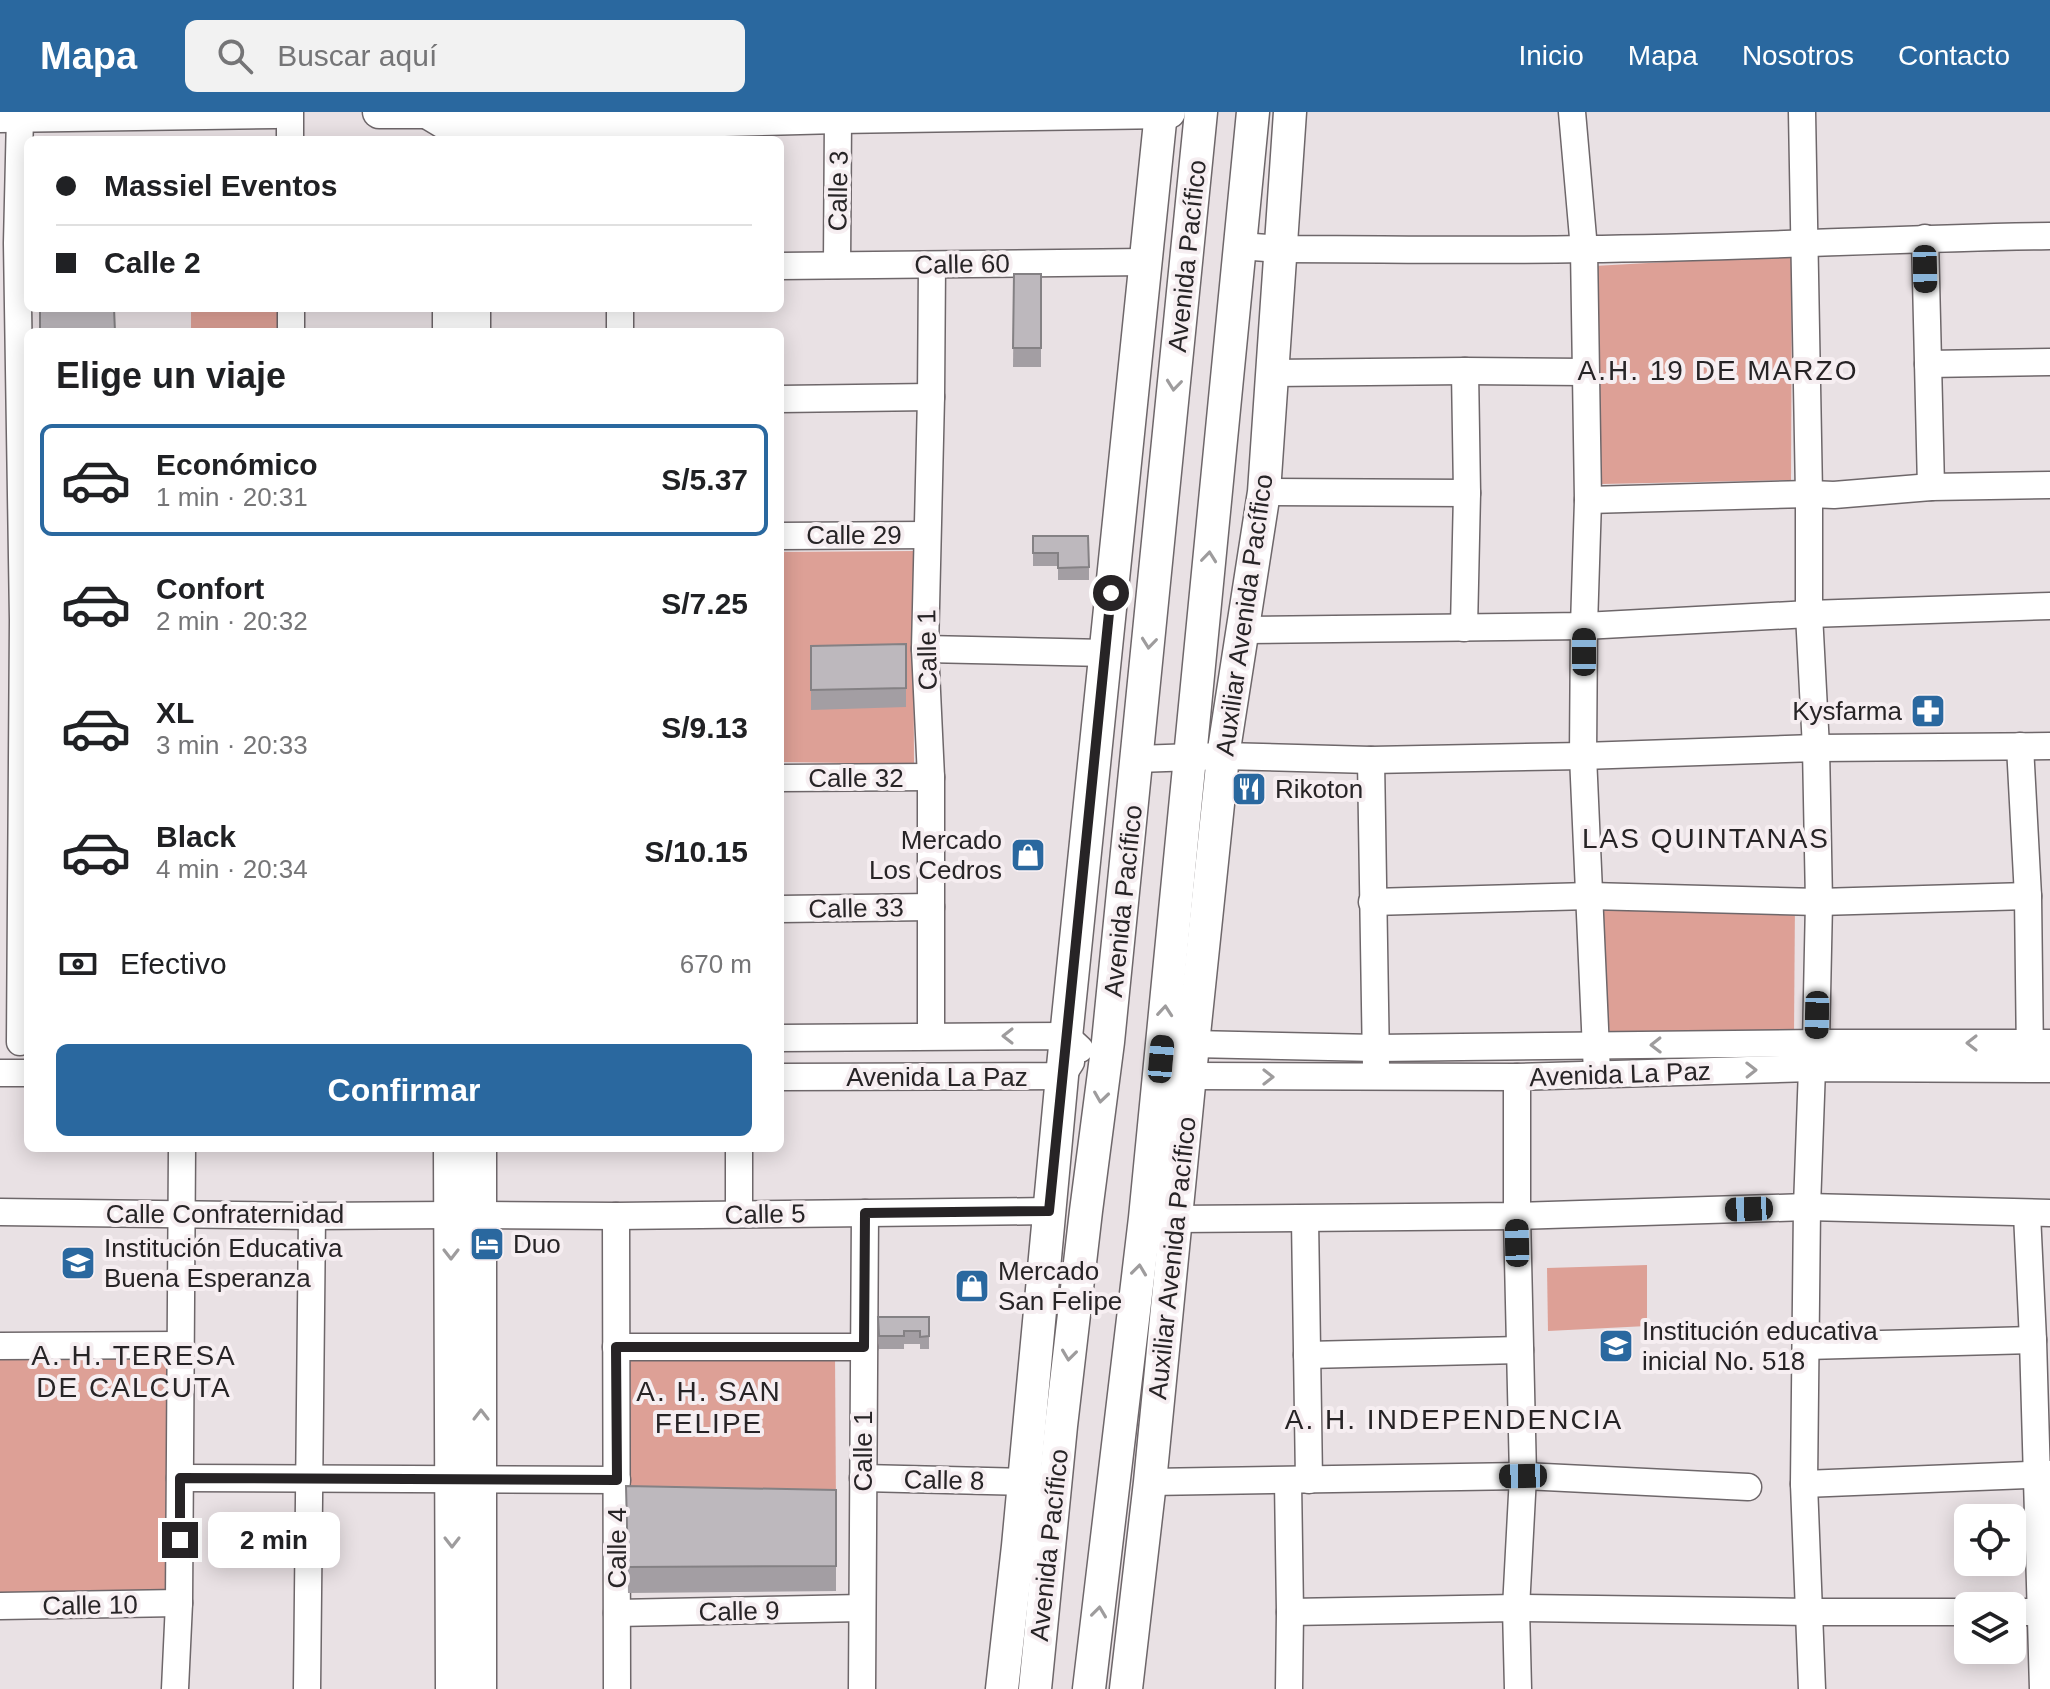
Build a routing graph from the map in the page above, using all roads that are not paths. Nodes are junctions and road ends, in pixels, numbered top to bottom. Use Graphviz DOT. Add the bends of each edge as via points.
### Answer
graph roads {
  1 [pos="275,112"];
  2 [pos="290,112"];
  3 [pos="379,112"];
  4 [pos="1161,112"];
  5 [pos="1169,112"];
  6 [pos="1201,112"];
  7 [pos="1253,112"];
  8 [pos="1290,112"];
  9 [pos="1572,112"];
  10 [pos="1802,112"];
  11 [pos="10,116"];
  12 [pos="838,117"];
  13 [pos="453,123"];
  14 [pos="290,136"];
  15 [pos="2050,236"];
  16 [pos="1925,238"];
  17 [pos="15,243"];
  18 [pos="1804,244"];
  19 [pos="1240,246"];
  20 [pos="1281,249"];
  21 [pos="1584,249"];
  22 [pos="1145,262"];
  23 [pos="837,265"];
  24 [pos="932,265"];
  25 [pos="784,266"];
  26 [pos="2050,362"];
  27 [pos="1928,364"];
  28 [pos="1465,371"];
  29 [pos="1585,372"];
  30 [pos="1272,373"];
  31 [pos="931,397"];
  32 [pos="784,399"];
  33 [pos="2050,485"];
  34 [pos="1931,487"];
  35 [pos="1264,492"];
  36 [pos="1467,493"];
  37 [pos="1809,494"];
  38 [pos="1588,500"];
  39 [pos="927,535"];
  40 [pos="784,536"];
  41 [pos="2050,606"];
  42 [pos="1809,614"];
  43 [pos="1584,626"];
  44 [pos="1464,628"];
  45 [pos="19,630"];
  46 [pos="1244,630"];
  47 [pos="925,649"];
  48 [pos="1105,653"];
  49 [pos="24,739"];
  50 [pos="2020,746"];
  51 [pos="2050,746"];
  52 [pos="1816,748"];
  53 [pos="1223,756"];
  54 [pos="1583,756"];
  55 [pos="1189,757"];
  56 [pos="1137,759"];
  57 [pos="1371,760"];
  58 [pos="931,777"];
  59 [pos="784,778"];
  60 [pos="1590,896"];
  61 [pos="2028,896"];
  62 [pos="1372,902"];
  63 [pos="1819,902"];
  64 [pos="931,907"];
  65 [pos="784,909"];
  66 [pos="24,913"];
  67 [pos="931,1036"];
  68 [pos="784,1038"];
  69 [pos="16,1042"];
  70 [pos="1085,1042"];
  71 [pos="1193,1044"];
  72 [pos="1597,1045"];
  73 [pos="1376,1048"];
  74 [pos="1814,1056"];
  75 [pos="2040,1056"];
  76 [pos="0,1073"];
  77 [pos="24,1073"];
  78 [pos="1597,1073"];
  79 [pos="1062,1076"];
  80 [pos="1190,1076"];
  81 [pos="784,1077"];
  82 [pos="1375,1077"];
  83 [pos="1517,1077"];
  84 [pos="182,1152"];
  85 [pos="451,1152"];
  86 [pos="479,1152"];
  87 [pos="739,1152"];
  88 [pos="1807,1207"];
  89 [pos="1049,1211"];
  90 [pos="0,1212"];
  91 [pos="865,1213"];
  92 [pos="181,1214"];
  93 [pos="739,1214"];
  94 [pos="2038,1214"];
  95 [pos="466,1215"];
  96 [pos="312,1216"];
  97 [pos="616,1216"];
  98 [pos="1517,1216"];
  99 [pos="1176,1219"];
  100 [pos="1305,1219"];
  101 [pos="2033,1340"];
  102 [pos="180,1345"];
  103 [pos="0,1346"];
  104 [pos="1806,1346"];
  105 [pos="616,1347"];
  106 [pos="864,1347"];
  107 [pos="1520,1350"];
  108 [pos="1307,1355"];
  109 [pos="2043,1474"];
  110 [pos="1523,1476"];
  111 [pos="180,1478"];
  112 [pos="310,1478"];
  113 [pos="863,1478"];
  114 [pos="467,1479"];
  115 [pos="617,1480"];
  116 [pos="1298,1480"];
  117 [pos="1024,1482"];
  118 [pos="1150,1482"];
  119 [pos="1804,1484"];
  120 [pos="1748,1487"];
  121 [pos="179,1603"];
  122 [pos="0,1606"];
  123 [pos="862,1608"];
  124 [pos="1516,1608"];
  125 [pos="1290,1612"];
  126 [pos="1809,1612"];
  127 [pos="1954,1612"];
  128 [pos="2026,1612"];
  129 [pos="2041,1612"];
  130 [pos="617,1613"];
  131 [pos="175,1689"];
  132 [pos="307,1689"];
  133 [pos="452,1689"];
  134 [pos="480,1689"];
  135 [pos="617,1689"];
  136 [pos="862,1689"];
  137 [pos="1002,1689"];
  138 [pos="1035,1689"];
  139 [pos="1089,1689"];
  140 [pos="1126,1689"];
  141 [pos="1289,1689"];
  142 [pos="1518,1689"];
  143 [pos="1812,1689"];
  144 [pos="2043,1689"];
  1 -- 11 [label="main road"];
  2 -- 14 [label="street"];
  3 -- 13 [label="main road"];
  4 -- 5 [label="main road"];
  4 -- 12 [label="main road"];
  4 -- 22 [label="main road"];
  6 -- 56 [label="main road, Avenida Pacífico, one-way"];
  7 -- 19 [label="main road, Avenida Pacífico"];
  8 -- 20 [label="main road, Auxiliar Avenida Pacífico"];
  9 -- 21 [label="street"];
  10 -- 18 [label="street"];
  11 -- 17 [label="street"];
  12 -- 13 [label="main road"];
  12 -- 23 [label="street, Calle 3"];
  15 -- 16 [label="street"];
  16 -- 18 [label="street"];
  16 -- 27 [label="street"];
  17 -- 45 [label="street"];
  18 -- 21 [label="street"];
  18 -- 37 [label="street"];
  19 -- 20 [label="street"];
  55 -- 19 [label="main road, Avenida Pacífico, one-way"];
  20 -- 21 [label="street"];
  20 -- 30 [label="main road, Auxiliar Avenida Pacífico"];
  21 -- 29 [label="street"];
  22 -- 24 [label="street, Calle 60"];
  22 -- 48 [label="main road"];
  23 -- 24 [label="street, Calle 60"];
  23 -- 25 [label="street, Calle 60"];
  24 -- 31 [label="street, Calle 1"];
  26 -- 27 [label="street"];
  27 -- 34 [label="street"];
  28 -- 29 [label="street"];
  28 -- 30 [label="street"];
  28 -- 36 [label="street"];
  29 -- 38 [label="street"];
  30 -- 35 [label="main road, Auxiliar Avenida Pacífico"];
  31 -- 32 [label="street"];
  31 -- 39 [label="street, Calle 1"];
  33 -- 34 [label="street"];
  34 -- 37 [label="street"];
  35 -- 36 [label="street"];
  35 -- 46 [label="main road, Auxiliar Avenida Pacífico"];
  36 -- 44 [label="street"];
  37 -- 38 [label="street"];
  37 -- 42 [label="street"];
  38 -- 43 [label="street"];
  39 -- 40 [label="street, Calle 29"];
  39 -- 47 [label="street, Calle 1"];
  41 -- 42 [label="street"];
  42 -- 43 [label="street"];
  42 -- 52 [label="street"];
  43 -- 44 [label="street"];
  43 -- 54 [label="street"];
  44 -- 46 [label="street"];
  45 -- 49 [label="street"];
  46 -- 53 [label="main road, Auxiliar Avenida Pacífico"];
  47 -- 48 [label="street"];
  47 -- 58 [label="street, Calle 1"];
  48 -- 70 [label="main road"];
  50 -- 51 [label="street"];
  50 -- 52 [label="street"];
  50 -- 61 [label="street"];
  52 -- 54 [label="street"];
  52 -- 63 [label="street"];
  53 -- 55 [label="street"];
  53 -- 57 [label="street"];
  53 -- 71 [label="main road, Auxiliar Avenida Pacífico"];
  54 -- 57 [label="street"];
  54 -- 60 [label="street"];
  55 -- 56 [label="street"];
  139 -- 55 [label="main road, Avenida Pacífico, one-way" via="1145,1218"];
  56 -- 70 [label="main road, Avenida Pacífico"];
  57 -- 62 [label="street"];
  58 -- 59 [label="street, Calle 32"];
  58 -- 64 [label="street, Calle 1"];
  60 -- 62 [label="street"];
  60 -- 63 [label="street"];
  60 -- 72 [label="street"];
  61 -- 63 [label="street"];
  61 -- 75 [label="street"];
  62 -- 73 [label="street"];
  63 -- 74 [label="street"];
  64 -- 65 [label="street, Calle 33"];
  64 -- 67 [label="street, Calle 1"];
  66 -- 69 [label="street"];
  67 -- 68 [label="street"];
  70 -- 67 [label="street, one-way"];
  70 -- 79 [label="main road"];
  70 -- 138 [label="main road, Avenida Pacífico, one-way" via="1086,1211"];
  71 -- 73 [label="street"];
  71 -- 80 [label="main road, Auxiliar Avenida Pacífico"];
  72 -- 73 [label="street"];
  74 -- 72 [label="street, one-way"];
  72 -- 78 [label="street"];
  73 -- 82 [label="street"];
  74 -- 75 [label="street, Avenida La Paz"];
  78 -- 74 [label="street, Avenida La Paz, one-way"];
  74 -- 88 [label="street"];
  76 -- 77 [label="street"];
  78 -- 83 [label="street, Avenida La Paz"];
  79 -- 81 [label="street, Avenida La Paz"];
  79 -- 89 [label="main road"];
  80 -- 82 [label="street, Avenida La Paz, one-way"];
  80 -- 99 [label="main road, Auxiliar Avenida Pacífico"];
  82 -- 83 [label="street, Avenida La Paz"];
  83 -- 98 [label="street"];
  84 -- 92 [label="street"];
  85 -- 95 [label="main road"];
  86 -- 95 [label="main road"];
  87 -- 93 [label="street"];
  88 -- 94 [label="street"];
  88 -- 98 [label="street"];
  88 -- 104 [label="street"];
  89 -- 91 [label="street, Calle 5"];
  89 -- 117 [label="main road"];
  90 -- 92 [label="street, Calle Confraternidad"];
  91 -- 93 [label="street, Calle 5"];
  91 -- 106 [label="street, Calle 1"];
  92 -- 96 [label="street, Calle Confraternidad"];
  92 -- 102 [label="street"];
  93 -- 97 [label="street, Calle 5"];
  94 -- 101 [label="street"];
  95 -- 96 [label="street, Calle Confraternidad"];
  95 -- 97 [label="street, Calle 5"];
  95 -- 114 [label="main road"];
  96 -- 112 [label="street"];
  97 -- 105 [label="street, Calle 4"];
  98 -- 100 [label="street"];
  98 -- 107 [label="street"];
  99 -- 100 [label="street"];
  99 -- 118 [label="main road, Auxiliar Avenida Pacífico"];
  100 -- 108 [label="street"];
  101 -- 104 [label="street"];
  101 -- 109 [label="street"];
  102 -- 103 [label="street"];
  102 -- 111 [label="street"];
  104 -- 119 [label="street"];
  105 -- 106 [label="street"];
  105 -- 115 [label="street, Calle 4"];
  106 -- 113 [label="street, Calle 1"];
  107 -- 108 [label="street"];
  107 -- 110 [label="street"];
  108 -- 116 [label="street"];
  109 -- 119 [label="street"];
  109 -- 129 [label="street"];
  110 -- 116 [label="street"];
  110 -- 120 [label="street"];
  110 -- 124 [label="street"];
  111 -- 112 [label="street"];
  111 -- 121 [label="street"];
  112 -- 114 [label="street"];
  112 -- 132 [label="street"];
  113 -- 117 [label="street, Calle 8"];
  113 -- 123 [label="street, Calle 1"];
  114 -- 115 [label="street"];
  114 -- 133 [label="main road, one-way"];
  114 -- 134 [label="main road"];
  115 -- 130 [label="street, Calle 4"];
  116 -- 118 [label="street"];
  116 -- 125 [label="street"];
  117 -- 137 [label="main road"];
  118 -- 140 [label="main road, Auxiliar Avenida Pacífico"];
  119 -- 126 [label="street"];
  121 -- 122 [label="street, Calle 10"];
  121 -- 131 [label="street"];
  123 -- 130 [label="street, Calle 9"];
  123 -- 136 [label="street, Calle 1"];
  124 -- 125 [label="street"];
  124 -- 126 [label="street"];
  124 -- 142 [label="street"];
  125 -- 141 [label="street"];
  126 -- 127 [label="street"];
  126 -- 143 [label="street"];
  128 -- 129 [label="street"];
  129 -- 144 [label="street"];
  130 -- 135 [label="street, Calle 4"];
}
